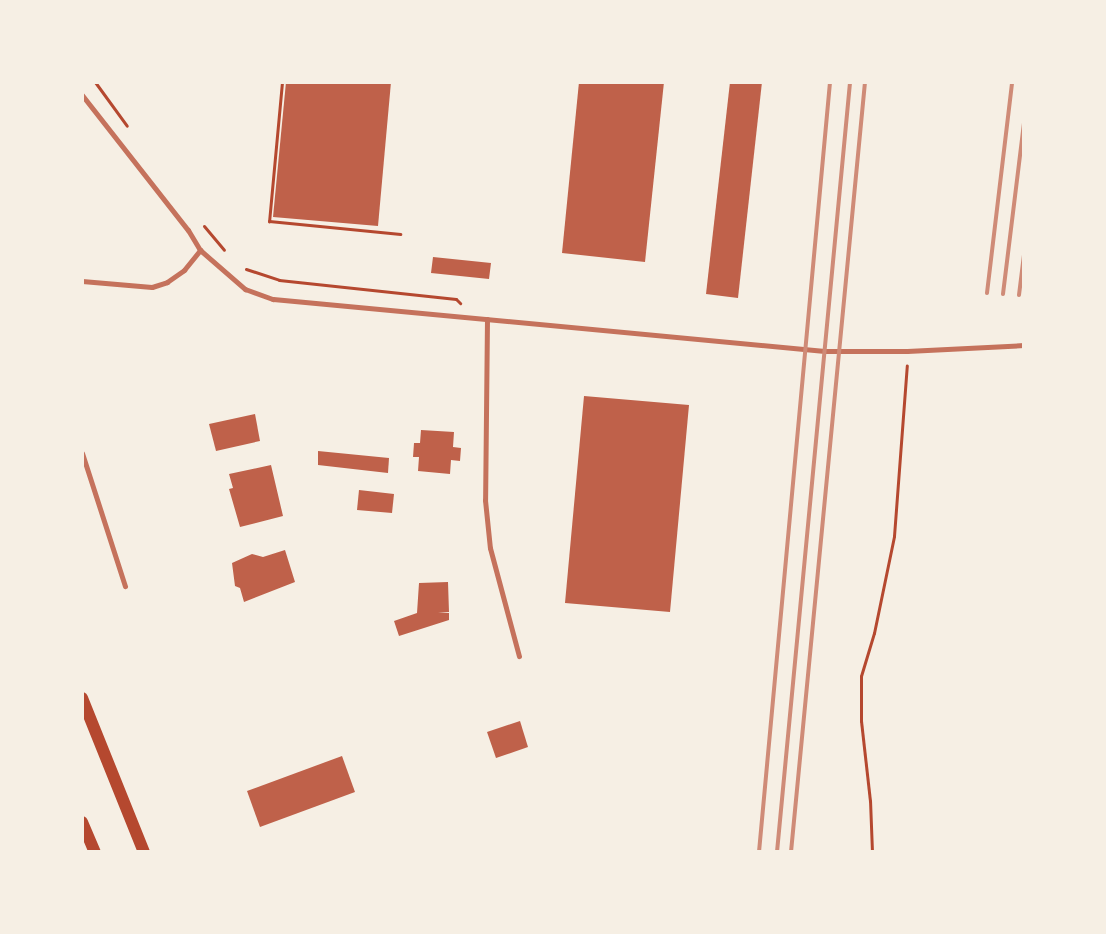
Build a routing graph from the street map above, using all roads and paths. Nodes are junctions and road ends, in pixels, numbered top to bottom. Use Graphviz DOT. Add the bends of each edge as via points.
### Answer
graph roads {
  1 [pos="95,82"];
  2 [pos="282,82"];
  3 [pos="82,95"];
  4 [pos="82,100"];
  5 [pos="89,105"];
  6 [pos="132,132"];
  7 [pos="200,221"];
  8 [pos="400,234"];
  9 [pos="200,250"];
  10 [pos="229,254"];
  11 [pos="240,265"];
  12 [pos="82,281"];
  13 [pos="474,318"];
  14 [pos="487,319"];
  15 [pos="1024,345"];
  16 [pos="907,351"];
  17 [pos="82,453"];
  18 [pos="124,586"];
  19 [pos="519,656"];
  20 [pos="82,698"];
  21 [pos="82,822"];
  22 [pos="95,852"];
  23 [pos="144,852"];
  24 [pos="872,852"];
  1 -- 6 [label="path"];
  2 -- 8 [label="path" via="269,221"];
  3 -- 5 [label="street"];
  4 -- 5 [label="street"];
  5 -- 9 [label="street" via="188,230"];
  7 -- 10 [label="path"];
  9 -- 12 [label="street" via="184,270 167,282 152,287"];
  9 -- 13 [label="street" via="245,289 273,299"];
  11 -- 13 [label="path" via="253,273 278,280 456,299"];
  13 -- 14 [label="street"];
  14 -- 16 [label="street" via="824,351"];
  14 -- 19 [label="street" via="485,500 490,548"];
  15 -- 16 [label="street"];
  16 -- 24 [label="path" via="894,536 874,633 861,676 861,721"];
  17 -- 18 [label="street"];
  20 -- 23 [label="main road"];
  21 -- 22 [label="main road"];
}
